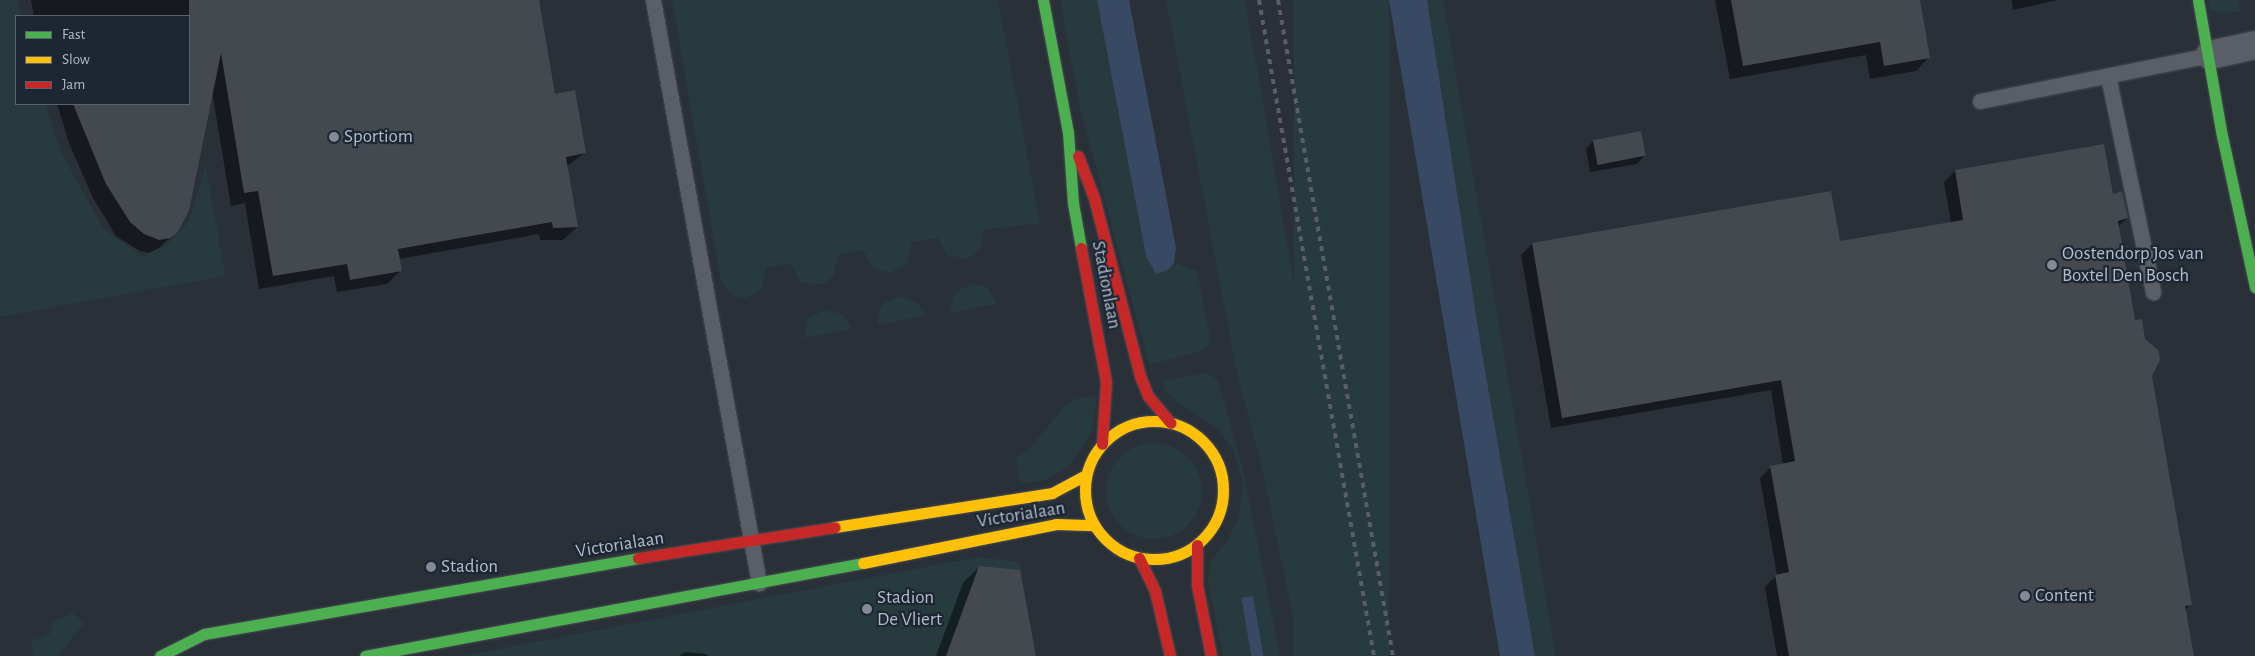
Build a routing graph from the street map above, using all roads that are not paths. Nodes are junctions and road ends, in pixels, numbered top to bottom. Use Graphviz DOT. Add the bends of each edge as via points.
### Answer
graph roads {
  1 [pos="653,0"];
  2 [pos="1043,0"];
  3 [pos="2198,0"];
  4 [pos="2255,45"];
  5 [pos="2210,55"];
  6 [pos="2108,76"];
  7 [pos="1980,101"];
  8 [pos="1068,132"];
  9 [pos="2255,288"];
  10 [pos="2153,292"];
  11 [pos="1171,423"];
  12 [pos="1102,444"];
  13 [pos="1086,475"];
  14 [pos="1094,525"];
  15 [pos="752,542"];
  16 [pos="1197,544"];
  17 [pos="1139,558"];
  18 [pos="760,583"];
  19 [pos="160,656"];
  20 [pos="365,656"];
  21 [pos="1170,656"];
  22 [pos="1211,656"];
  1 -- 15 [label="lane"];
  2 -- 8 [label="street, Stadionlaan"];
  3 -- 5 [label="street"];
  4 -- 5 [label="street"];
  5 -- 6 [label="lane"];
  5 -- 9 [label="street" via="2221,131"];
  6 -- 7 [label="lane"];
  6 -- 10 [label="lane"];
  8 -- 11 [label="street, Stadionlaan" via="1094,198 1140,376 1148,396"];
  8 -- 12 [label="street, Stadionlaan" via="1073,203 1106,382"];
  11 -- 12 [label="street" via="1146,421 1122,429"];
  11 -- 16 [label="street" via="1192,432 1208,446 1218,465 1223,486 1221,508 1212,528"];
  12 -- 13 [label="street"];
  13 -- 14 [label="street" via="1084,492"];
  13 -- 15 [label="street, Victorialaan" via="1052,493"];
  14 -- 17 [label="street" via="1112,546"];
  14 -- 18 [label="street, Victorialaan" via="1056,524"];
  15 -- 18 [label="lane"];
  15 -- 19 [label="street, Victorialaan" via="204,634"];
  16 -- 17 [label="street" via="1180,555 1159,560"];
  16 -- 22 [label="street" via="1197,585"];
  17 -- 21 [label="street" via="1154,591"];
  18 -- 20 [label="street, Victorialaan"];
}
